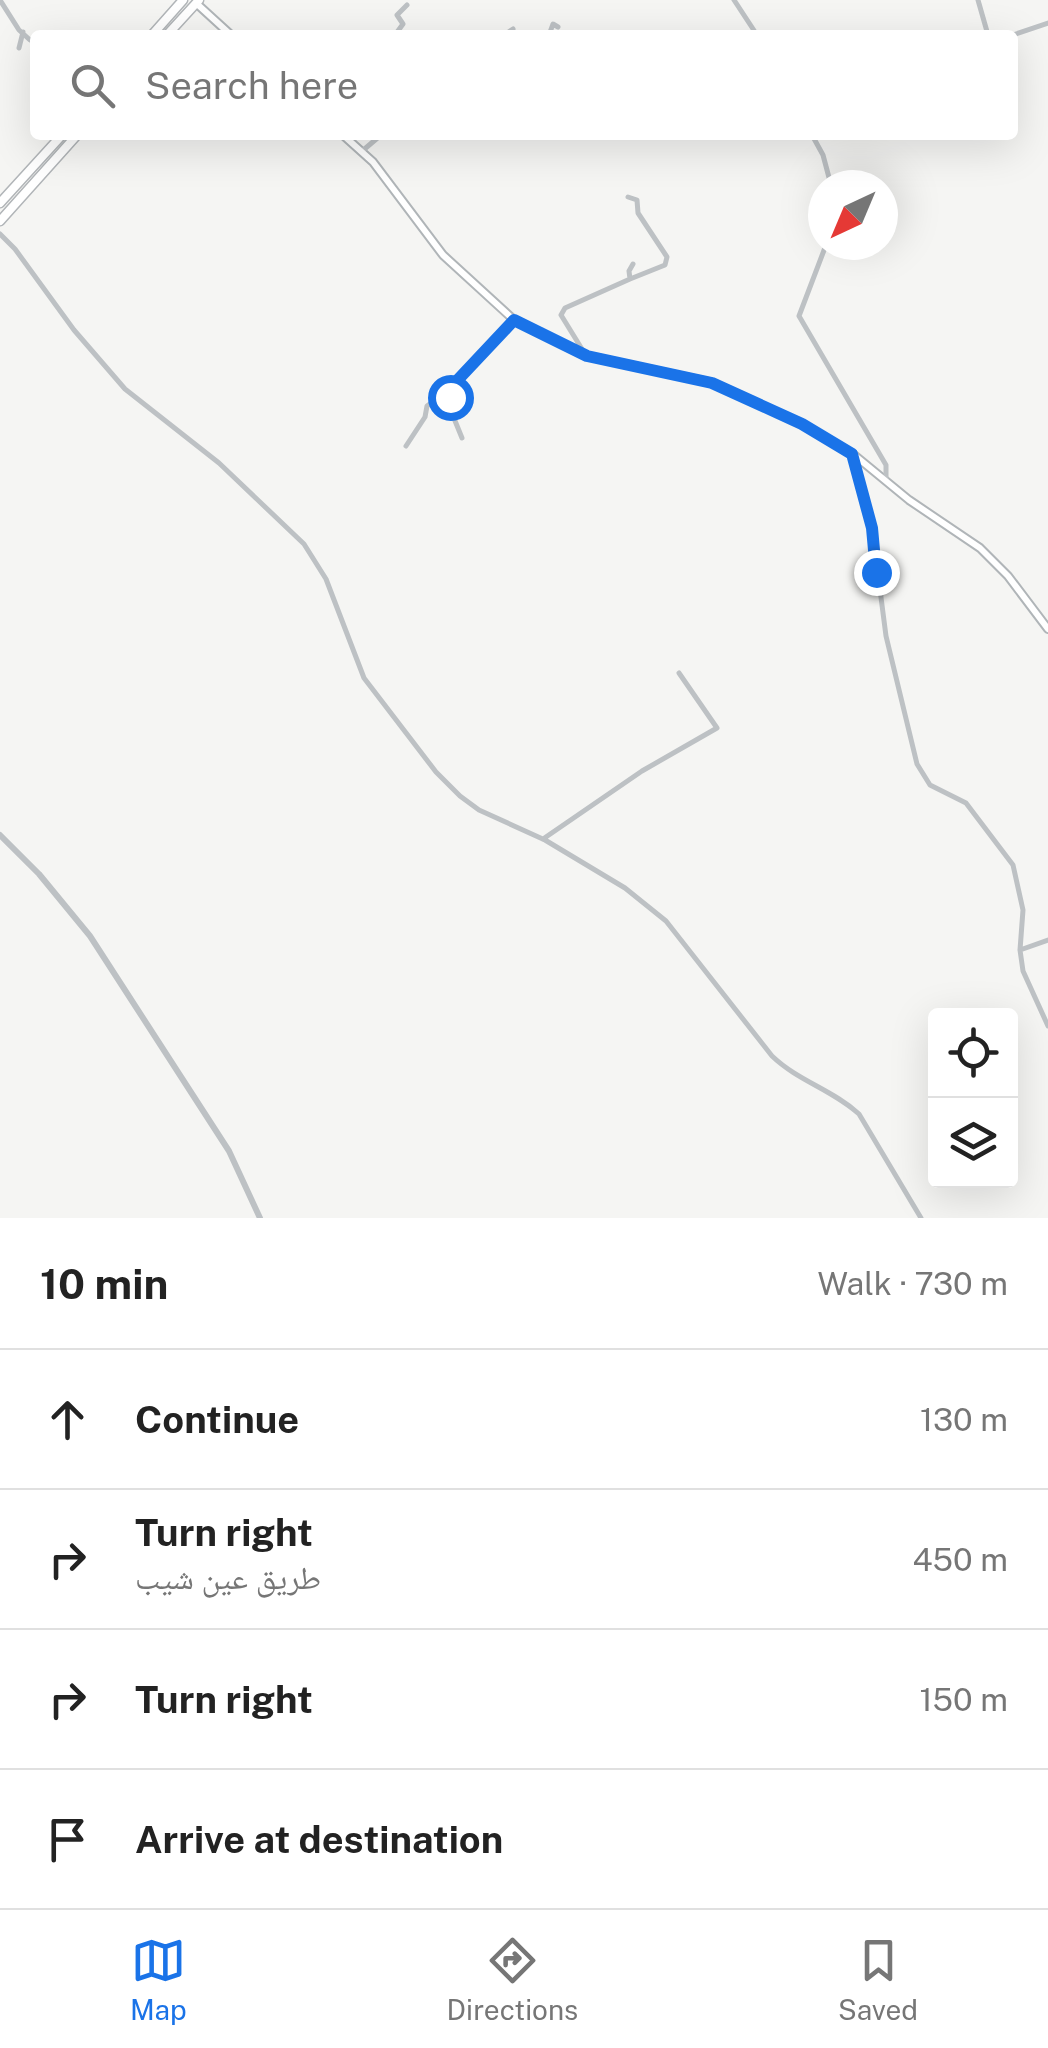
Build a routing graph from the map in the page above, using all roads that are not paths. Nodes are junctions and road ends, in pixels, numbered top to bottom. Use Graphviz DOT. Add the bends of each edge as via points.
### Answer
graph roads {
  1 [pos="0,0"];
  2 [pos="734,0"];
  3 [pos="978,0"];
  4 [pos="178,2"];
  5 [pos="197,2"];
  6 [pos="407,4"];
  7 [pos="1048,22"];
  8 [pos="558,27"];
  9 [pos="156,30"];
  10 [pos="172,30"];
  11 [pos="225,30"];
  12 [pos="398,30"];
  13 [pos="551,30"];
  14 [pos="754,30"];
  15 [pos="987,30"];
  16 [pos="22,32"];
  17 [pos="1018,34"];
  18 [pos="30,40"];
  19 [pos="20,48"];
  20 [pos="57,140"];
  21 [pos="73,140"];
  22 [pos="348,140"];
  23 [pos="376,140"];
  24 [pos="815,140"];
  25 [pos="361,152"];
  26 [pos="827,170"];
  27 [pos="628,197"];
  28 [pos="0,203"];
  29 [pos="0,221"];
  30 [pos="0,234"];
  31 [pos="820,260"];
  32 [pos="633,264"];
  33 [pos="630,278"];
  34 [pos="514,320"];
  35 [pos="587,356"];
  36 [pos="452,386"];
  37 [pos="462,438"];
  38 [pos="406,446"];
  39 [pos="852,454"];
  40 [pos="886,481"];
  41 [pos="1048,629"];
  42 [pos="679,673"];
  43 [pos="0,835"];
  44 [pos="543,839"];
  45 [pos="1048,940"];
  46 [pos="1020,950"];
  47 [pos="1048,1026"];
  48 [pos="260,1218"];
  49 [pos="921,1218"];
  1 -- 16 [label="street"];
  2 -- 14 [label="street"];
  3 -- 15 [label="street"];
  4 -- 9 [label="main road"];
  5 -- 10 [label="main road"];
  5 -- 11 [label="main road"];
  6 -- 12 [label="street" via="397,15"];
  7 -- 17 [label="street"];
  8 -- 13 [label="street"];
  16 -- 18 [label="street"];
  16 -- 19 [label="street"];
  20 -- 28 [label="main road"];
  21 -- 29 [label="main road"];
  22 -- 25 [label="main road"];
  23 -- 25 [label="street"];
  24 -- 26 [label="street"];
  25 -- 34 [label="main road" via="443,255"];
  27 -- 33 [label="street" via="637,200 638,213 667,257 665,265"];
  30 -- 44 [label="street" via="125,389 219,463 304,544 326,579 364,678 436,772 480,810"];
  31 -- 40 [label="street" via="799,316 886,465"];
  32 -- 33 [label="street"];
  33 -- 35 [label="street" via="561,314"];
  34 -- 35 [label="main road"];
  34 -- 36 [label="street"];
  35 -- 39 [label="main road" via="712,383"];
  36 -- 37 [label="street" via="449,406"];
  36 -- 38 [label="street" via="427,406"];
  39 -- 40 [label="main road"];
  39 -- 46 [label="street" via="917,764 930,785 966,803 1013,865 1023,910"];
  40 -- 41 [label="main road" via="980,548"];
  42 -- 44 [label="street" via="717,728"];
  43 -- 48 [label="street" via="90,936 229,1151"];
  44 -- 49 [label="street" via="626,888 666,921 772,1056 859,1114"];
  45 -- 46 [label="street"];
  46 -- 47 [label="street"];
}
